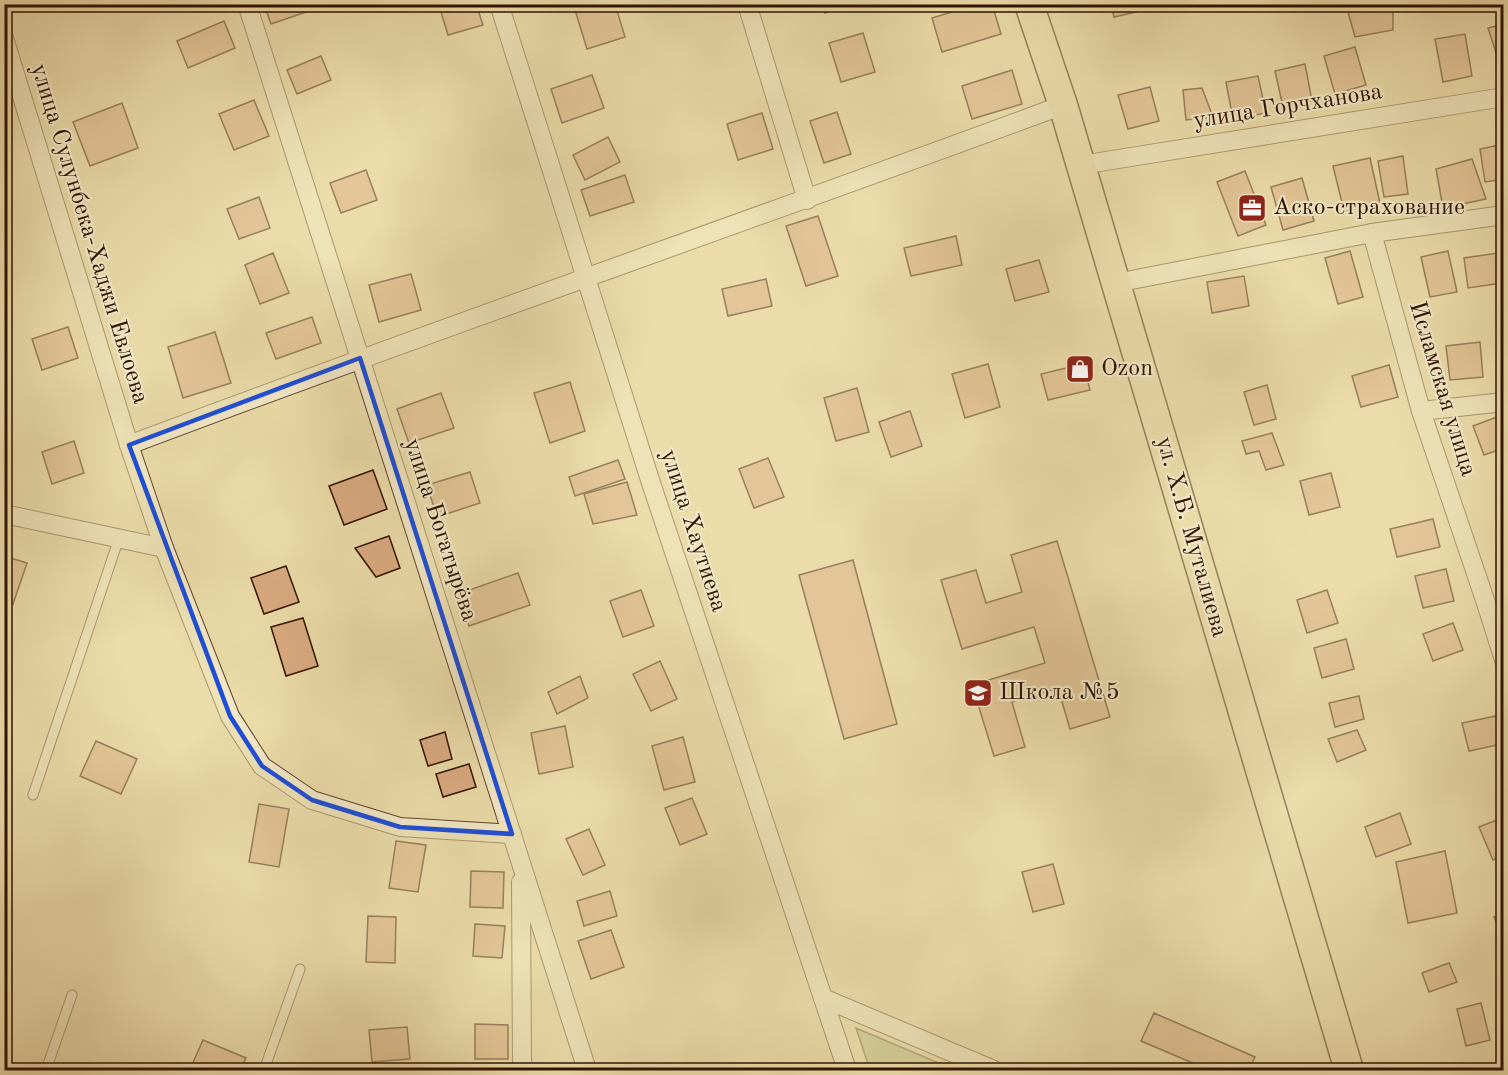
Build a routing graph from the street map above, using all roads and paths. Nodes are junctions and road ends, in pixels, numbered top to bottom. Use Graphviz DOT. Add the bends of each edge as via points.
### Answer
graph roads {
  1 [pos="247,4"];
  2 [pos="500,4"];
  3 [pos="747,4"];
  4 [pos="1029,4"];
  5 [pos="4,38"];
  6 [pos="1503,97"];
  7 [pos="1063,105"];
  8 [pos="1081,165"];
  9 [pos="807,200"];
  10 [pos="1503,215"];
  11 [pos="1372,233"];
  12 [pos="587,278"];
  13 [pos="1116,283"];
  14 [pos="360,358"];
  15 [pos="1503,402"];
  16 [pos="1421,411"];
  17 [pos="129,445"];
  18 [pos="4,514"];
  19 [pos="119,538"];
  20 [pos="164,548"];
  21 [pos="1495,602"];
  22 [pos="1503,660"];
  23 [pos="33,795"];
  24 [pos="512,834"];
  25 [pos="521,865"];
  26 [pos="300,969"];
  27 [pos="72,995"];
  28 [pos="822,998"];
  29 [pos="46,1071"];
  30 [pos="264,1071"];
  31 [pos="522,1071"];
  32 [pos="587,1071"];
  33 [pos="847,1071"];
  34 [pos="994,1071"];
  35 [pos="1349,1071"];
  1 -- 14 [label="street, улица Богатырёва"];
  2 -- 12 [label="street, улица Хаутиева"];
  3 -- 9 [label="street"];
  4 -- 7 [label="main road, ул. Х.Б. Муталиева"];
  5 -- 17 [label="street, улица Сулунбека-Хаджи Евлоева"];
  6 -- 8 [label="street, улица Горчханова"];
  7 -- 8 [label="main road, ул. Х.Б. Муталиева"];
  7 -- 9 [label="street"];
  8 -- 13 [label="main road, ул. Х.Б. Муталиева"];
  9 -- 12 [label="street"];
  10 -- 11 [label="street"];
  11 -- 13 [label="street"];
  11 -- 16 [label="street, Исламская улица"];
  12 -- 14 [label="street"];
  12 -- 28 [label="street, улица Хаутиева"];
  13 -- 35 [label="main road, ул. Х.Б. Муталиева"];
  14 -- 17 [label="street"];
  14 -- 24 [label="street, улица Богатырёва"];
  15 -- 16 [label="street"];
  16 -- 21 [label="street, Исламская улица"];
  17 -- 20 [label="street, улица Сулунбека-Хаджи Евлоева"];
  18 -- 19 [label="street"];
  19 -- 20 [label="street"];
  19 -- 23 [label="lane"];
  20 -- 24 [label="street, улица Сулунбека-Хаджи Евлоева" via="230,716 262,766 312,800 400,827"];
  21 -- 22 [label="street, Исламская улица"];
  24 -- 25 [label="street, улица Богатырёва"];
  25 -- 31 [label="street"];
  25 -- 32 [label="street, улица Богатырёва"];
  26 -- 30 [label="lane"];
  27 -- 29 [label="lane"];
  28 -- 33 [label="street, улица Хаутиева"];
  28 -- 34 [label="street"];
}
